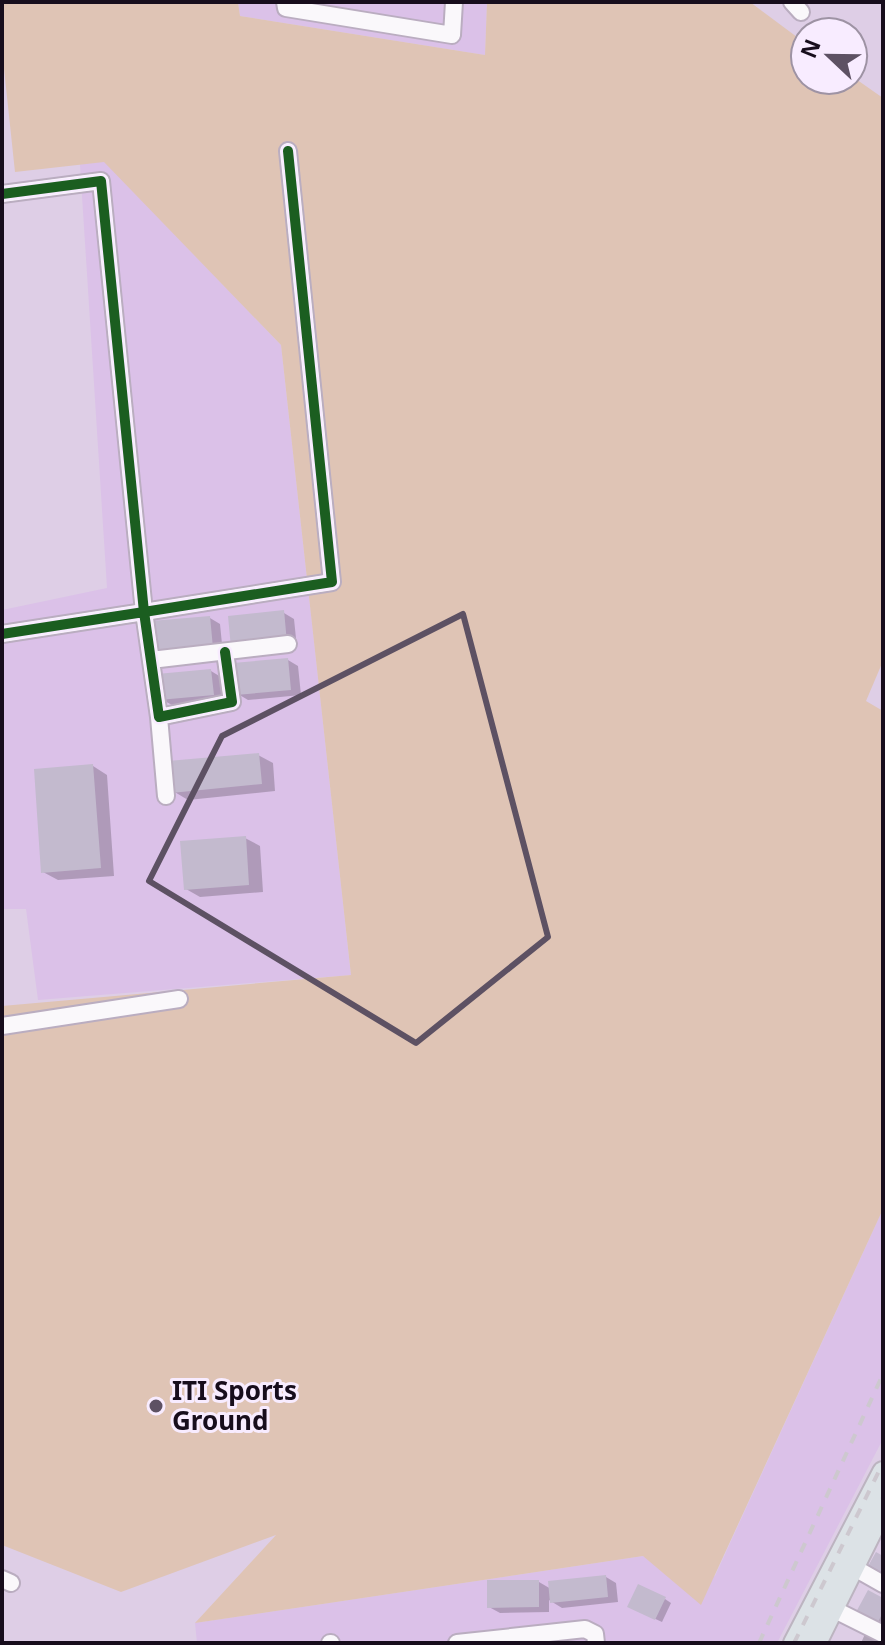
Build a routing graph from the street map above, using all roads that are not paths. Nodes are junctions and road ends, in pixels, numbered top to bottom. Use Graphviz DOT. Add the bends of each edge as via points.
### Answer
graph roads {
  1 [pos="285,2"];
  2 [pos="454,2"];
  3 [pos="288,151"];
  4 [pos="2,194"];
  5 [pos="144,612"];
  6 [pos="2,634"];
  7 [pos="288,644"];
  8 [pos="225,652"];
  9 [pos="151,660"];
  10 [pos="159,717"];
  11 [pos="166,796"];
  12 [pos="179,999"];
  13 [pos="2,1026"];
  14 [pos="883,1472"];
  15 [pos="883,1508"];
  16 [pos="853,1567"];
  17 [pos="883,1584"];
  18 [pos="833,1609"];
  19 [pos="883,1634"];
  20 [pos="457,1643"];
  21 [pos="596,1643"];
  22 [pos="794,1643"];
  23 [pos="816,1643"];
  1 -- 2 [label="street" via="286,8 452,35"];
  3 -- 5 [label="street" via="332,582"];
  4 -- 5 [label="street" via="101,181"];
  5 -- 6 [label="street"];
  5 -- 9 [label="street"];
  7 -- 8 [label="street"];
  8 -- 9 [label="street"];
  8 -- 10 [label="street" via="232,702"];
  9 -- 10 [label="street"];
  10 -- 11 [label="street"];
  12 -- 13 [label="street"];
  14 -- 22 [label="main road"];
  15 -- 16 [label="main road"];
  16 -- 17 [label="street"];
  16 -- 18 [label="main road"];
  18 -- 19 [label="street"];
  18 -- 23 [label="main road"];
  20 -- 21 [label="street" via="585,1629 595,1634"];
}
